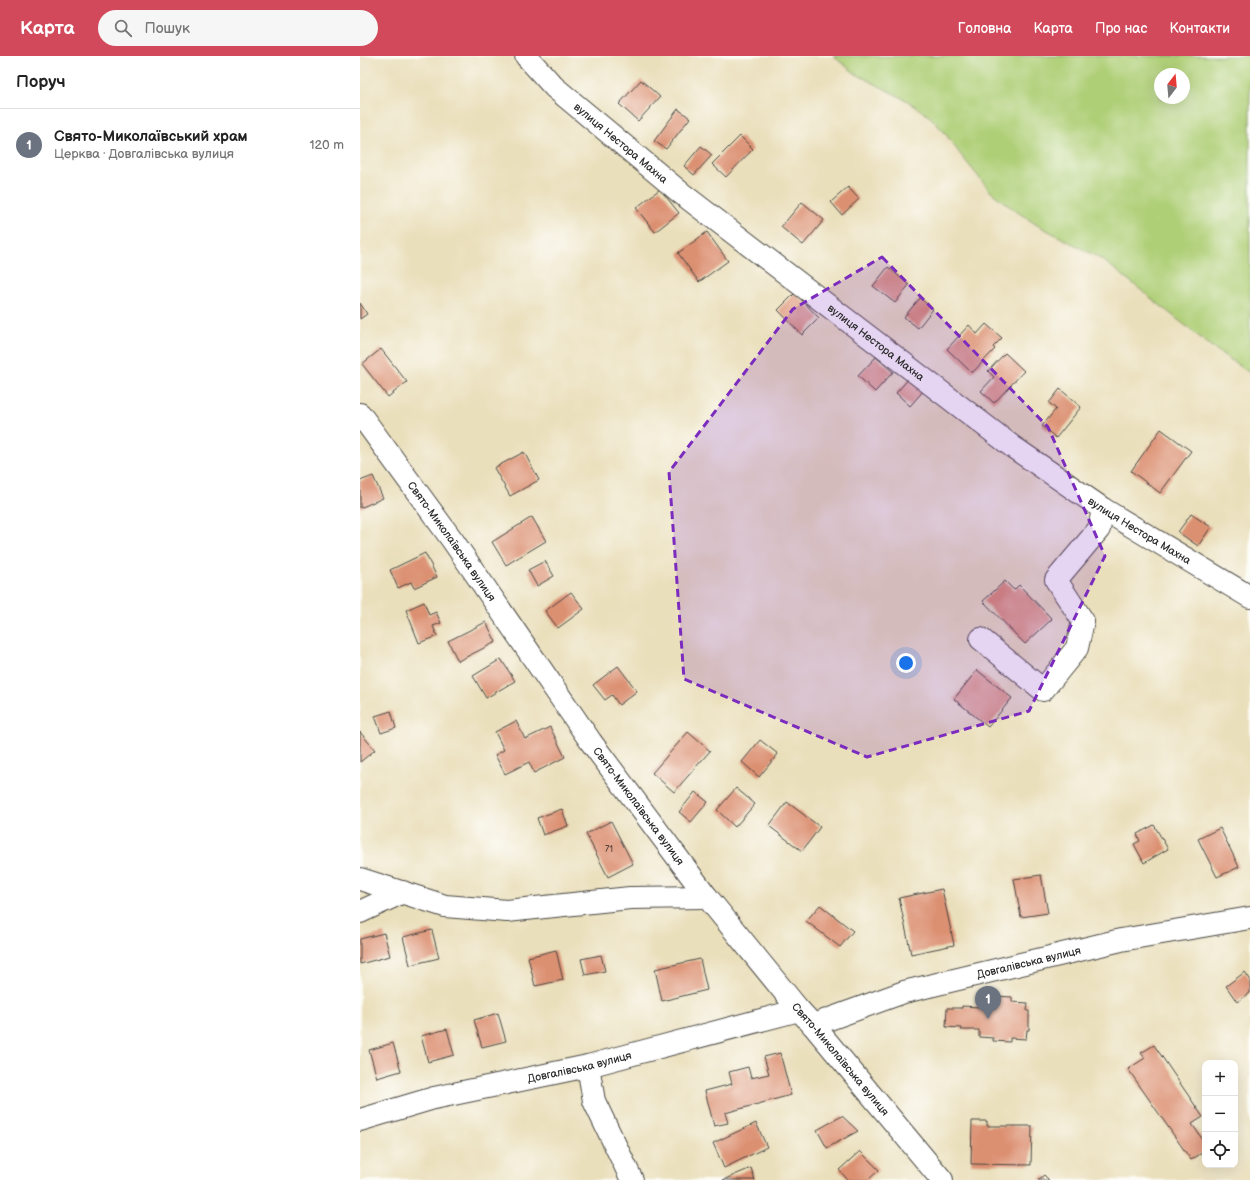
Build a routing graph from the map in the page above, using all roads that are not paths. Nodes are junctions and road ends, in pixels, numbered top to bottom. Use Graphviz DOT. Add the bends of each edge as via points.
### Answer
graph roads {
  1 [pos="526,56"];
  2 [pos="360,414"];
  3 [pos="1103,509"];
  4 [pos="1250,597"];
  5 [pos="981,639"];
  6 [pos="360,879"];
  7 [pos="404,892"];
  8 [pos="707,897"];
  9 [pos="360,912"];
  10 [pos="1250,918"];
  11 [pos="806,1018"];
  12 [pos="588,1066"];
  13 [pos="360,1120"];
  14 [pos="632,1180"];
  15 [pos="942,1180"];
  1 -- 3 [label="street, вулиця Нестора Махна" via="554,87 681,193 1013,447"];
  2 -- 8 [label="street, Свято-Миколаївська вулиця" via="453,541 591,742"];
  3 -- 4 [label="street, вулиця Нестора Махна"];
  3 -- 5 [label="street" via="1099,529 1056,580 1083,621 1077,648 1043,690"];
  6 -- 7 [label="street"];
  7 -- 8 [label="street" via="445,906 507,911 630,898"];
  7 -- 9 [label="street"];
  8 -- 11 [label="street, Свято-Миколаївська вулиця"];
  10 -- 11 [label="street, Довгалівська вулиця" via="1121,940"];
  11 -- 12 [label="street, Довгалівська вулиця"];
  11 -- 15 [label="street, Свято-Миколаївська вулиця"];
  12 -- 13 [label="street, Довгалівська вулиця" via="434,1098"];
  12 -- 14 [label="street" via="594,1101"];
}
